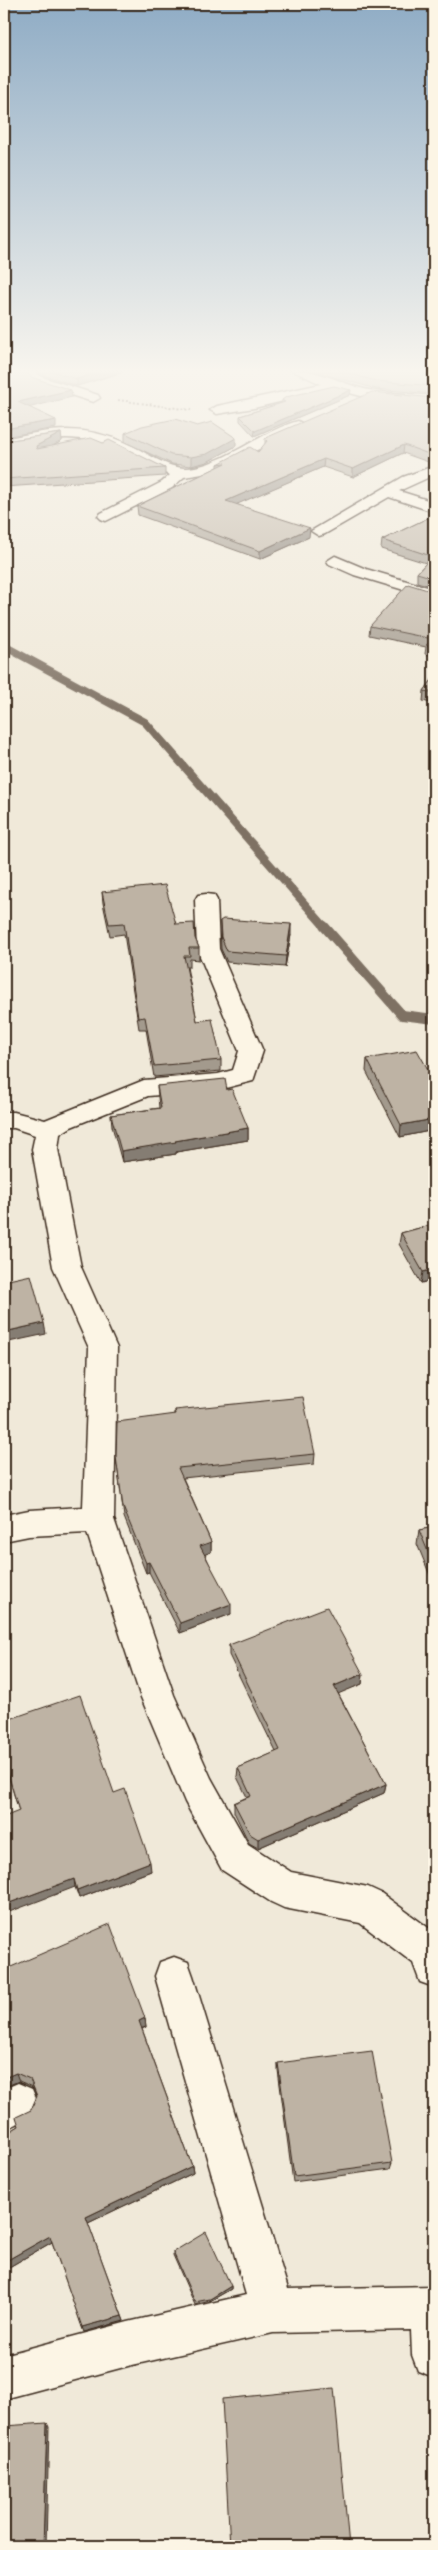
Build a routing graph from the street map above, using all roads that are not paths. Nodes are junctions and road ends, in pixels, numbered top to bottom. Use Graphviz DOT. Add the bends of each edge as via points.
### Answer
graph roads {
  1 [pos="159,489"];
  2 [pos="392,489"];
  3 [pos="387,492"];
  4 [pos="434,507"];
  5 [pos="106,516"];
  6 [pos="319,531"];
  7 [pos="335,561"];
  8 [pos="434,594"];
  9 [pos="206,900"];
  10 [pos="4,1120"];
  11 [pos="48,1130"];
  12 [pos="98,1519"];
  13 [pos="4,1528"];
  14 [pos="434,1968"];
  15 [pos="174,1976"];
  16 [pos="434,2303"];
  17 [pos="273,2311"];
  18 [pos="434,2355"];
  19 [pos="4,2378"];
  1 -- 5 [label="street"];
  2 -- 3 [label="street"];
  3 -- 4 [label="street"];
  3 -- 6 [label="street"];
  7 -- 8 [label="street"];
  9 -- 11 [label="street" via="208,949 250,1051 244,1075 218,1082 144,1088 62,1121"];
  10 -- 11 [label="street"];
  11 -- 12 [label="street" via="45,1149 67,1267 103,1348"];
  12 -- 13 [label="street" via="29,1523"];
  12 -- 14 [label="street" via="157,1695 198,1790 235,1857 284,1889 368,1906 427,1950"];
  15 -- 17 [label="street"];
  16 -- 17 [label="street"];
  16 -- 18 [label="street"];
  17 -- 19 [label="street" via="128,2344"];
}
